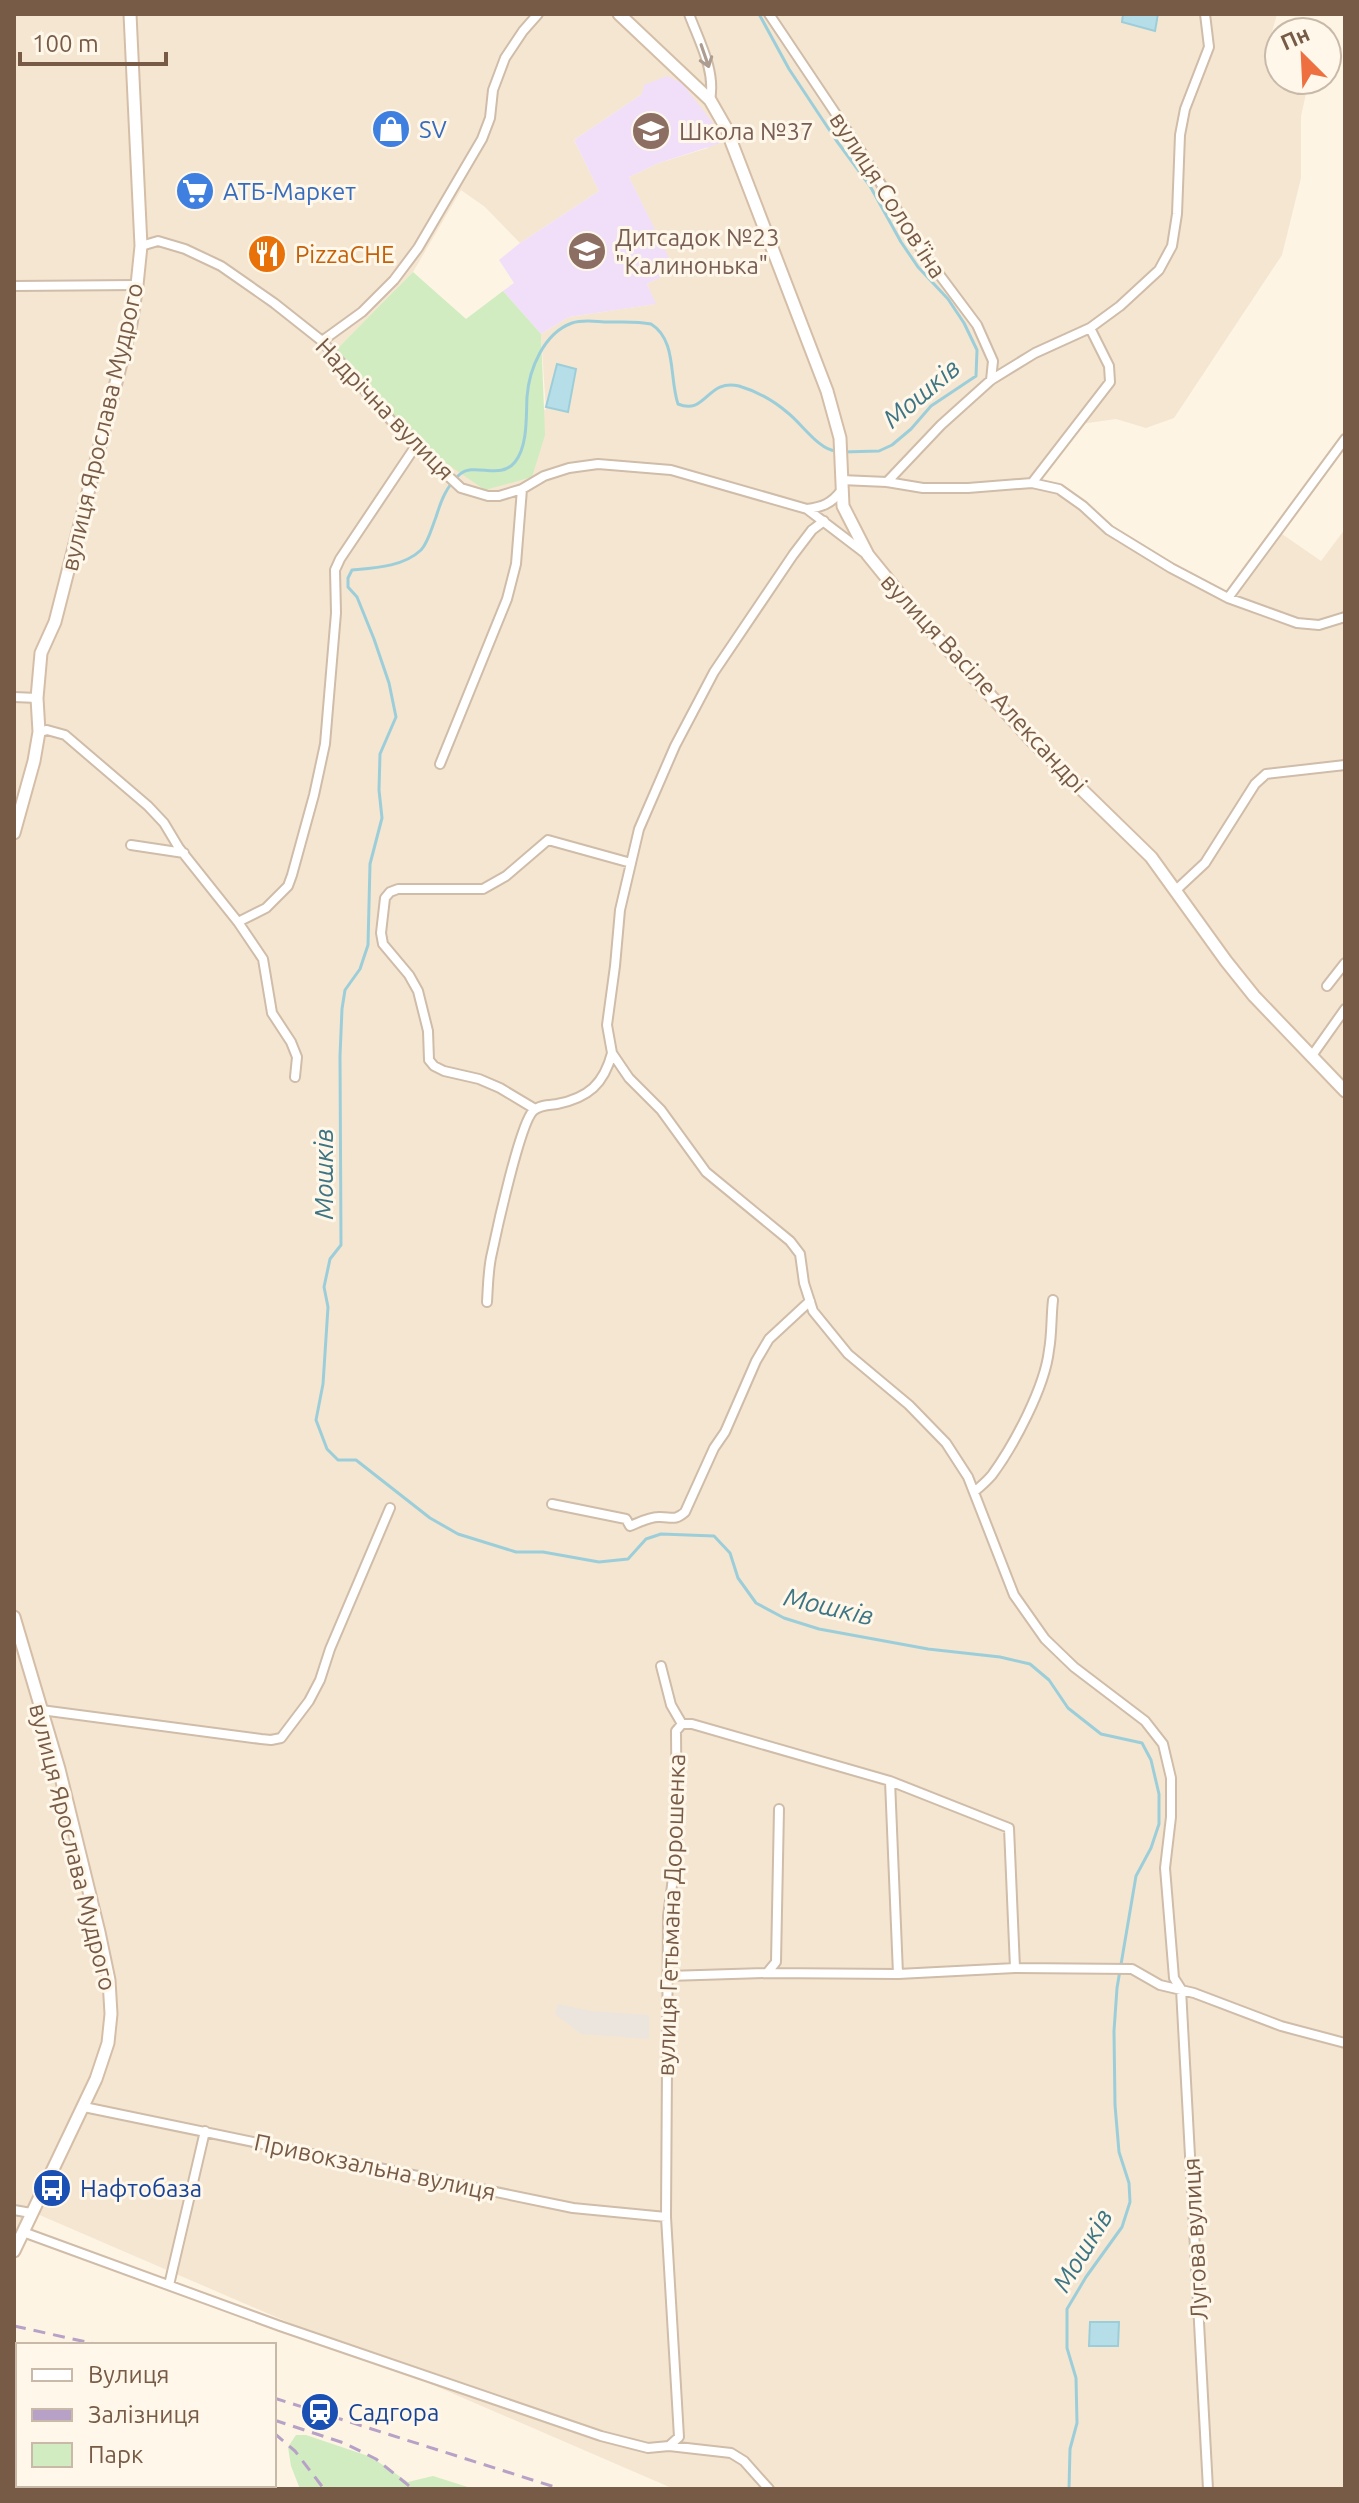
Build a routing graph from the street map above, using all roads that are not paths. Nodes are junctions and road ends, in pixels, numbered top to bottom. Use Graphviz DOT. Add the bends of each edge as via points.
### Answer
graph roads {
  1 [pos="130,14"];
  2 [pos="538,14"];
  3 [pos="619,14"];
  4 [pos="689,14"];
  5 [pos="769,14"];
  6 [pos="1205,14"];
  7 [pos="710,100"];
  8 [pos="141,246"];
  9 [pos="137,285"];
  10 [pos="14,286"];
  11 [pos="1090,328"];
  12 [pos="322,341"];
  13 [pos="991,380"];
  14 [pos="1345,439"];
  15 [pos="415,447"];
  16 [pos="887,482"];
  17 [pos="1032,483"];
  18 [pos="841,485"];
  19 [pos="522,489"];
  20 [pos="807,509"];
  21 [pos="824,521"];
  22 [pos="868,555"];
  23 [pos="1228,598"];
  24 [pos="1345,617"];
  25 [pos="14,697"];
  26 [pos="37,698"];
  27 [pos="39,732"];
  28 [pos="440,764"];
  29 [pos="1345,765"];
  30 [pos="14,833"];
  31 [pos="131,845"];
  32 [pos="184,853"];
  33 [pos="631,863"];
  34 [pos="1175,891"];
  35 [pos="238,922"];
  36 [pos="1345,963"];
  37 [pos="1327,986"];
  38 [pos="1345,1009"];
  39 [pos="612,1053"];
  40 [pos="1311,1057"];
  41 [pos="295,1077"];
  42 [pos="1345,1091"];
  43 [pos="535,1109"];
  44 [pos="1053,1300"];
  45 [pos="810,1301"];
  46 [pos="487,1302"];
  47 [pos="974,1492"];
  48 [pos="552,1504"];
  49 [pos="390,1508"];
  50 [pos="14,1617"];
  51 [pos="661,1666"];
  52 [pos="41,1710"];
  53 [pos="682,1724"];
  54 [pos="890,1781"];
  55 [pos="779,1809"];
  56 [pos="1015,1968"];
  57 [pos="767,1973"];
  58 [pos="898,1974"];
  59 [pos="668,1976"];
  60 [pos="1181,1989"];
  61 [pos="1345,2043"];
  62 [pos="84,2107"];
  63 [pos="205,2131"];
  64 [pos="14,2210"];
  65 [pos="31,2213"];
  66 [pos="666,2217"];
  67 [pos="23,2232"];
  68 [pos="14,2251"];
  69 [pos="169,2285"];
  70 [pos="669,2446"];
  71 [pos="769,2489"];
  72 [pos="1208,2489"];
  1 -- 8 [label="main road, вулиця Ярослава Мудрого"];
  2 -- 12 [label="street" via="505,58 482,139 418,248 362,312"];
  3 -- 7 [label="main road, вулиця Васіле Александрі"];
  4 -- 7 [label="street, one-way" via="709,69"];
  5 -- 13 [label="street, вулиця Солов'їна" via="924,254 977,325 993,361"];
  6 -- 11 [label="street" via="1209,47 1180,135 1172,246 1159,270"];
  7 -- 18 [label="main road, вулиця Васіле Александрі" via="749,185 827,391 840,438"];
  8 -- 9 [label="main road, вулиця Ярослава Мудрого"];
  8 -- 12 [label="street, Надрічна вулиця" via="158,241 221,266"];
  9 -- 10 [label="street"];
  9 -- 26 [label="main road, вулиця Ярослава Мудрого" via="101,447 55,622 41,653"];
  11 -- 13 [label="street"];
  11 -- 17 [label="street" via="1109,366 1110,382"];
  12 -- 15 [label="street, Надрічна вулиця"];
  13 -- 16 [label="street"];
  14 -- 23 [label="street"];
  15 -- 19 [label="street, Надрічна вулиця" via="461,488 488,496"];
  15 -- 35 [label="street" via="335,570 325,744 288,886 266,908"];
  16 -- 17 [label="street" via="938,488"];
  16 -- 18 [label="street"];
  17 -- 23 [label="street" via="1059,489 1109,530"];
  18 -- 20 [label="street" via="834,500"];
  18 -- 22 [label="main road, вулиця Васіле Александрі" via="849,521"];
  19 -- 20 [label="street, Надрічна вулиця" via="569,468 634,465 671,470"];
  19 -- 28 [label="street" via="516,564 507,599"];
  20 -- 21 [label="street, Надрічна вулиця"];
  21 -- 22 [label="street, Надрічна вулиця"];
  21 -- 33 [label="street" via="793,555 714,672 675,746 639,829"];
  22 -- 34 [label="main road, вулиця Васіле Александрі" via="1035,744 1151,857"];
  23 -- 24 [label="street" via="1297,623 1319,625"];
  25 -- 26 [label="street"];
  26 -- 27 [label="main road, вулиця Ярослава Мудрого"];
  27 -- 30 [label="main road, вулиця Ярослава Мудрого"];
  27 -- 32 [label="street" via="65,735 148,806"];
  29 -- 34 [label="street" via="1266,774 1205,863"];
  31 -- 32 [label="street"];
  32 -- 35 [label="street"];
  33 -- 39 [label="street" via="607,1025"];
  33 -- 43 [label="street" via="548,840 483,889 398,889 385,898 383,944 418,991 429,1060 444,1071 500,1088"];
  34 -- 40 [label="main road, вулиця Васіле Александрі" via="1226,961"];
  35 -- 41 [label="street" via="263,959 272,1013 297,1057"];
  36 -- 37 [label="street"];
  38 -- 40 [label="street"];
  39 -- 43 [label="street" via="607,1071 581,1097"];
  39 -- 45 [label="street" via="706,1172 790,1241 800,1254"];
  40 -- 42 [label="main road, вулиця Васіле Александрі"];
  43 -- 46 [label="street" via="510,1174"];
  44 -- 47 [label="street" via="1043,1379 991,1478"];
  45 -- 47 [label="street" via="848,1354 946,1443"];
  45 -- 48 [label="street" via="769,1339 679,1517 630,1526 626,1519"];
  47 -- 60 [label="street" via="1014,1595 1045,1639 1145,1721 1163,1744 1171,1778 1165,1868 1174,1978"];
  49 -- 52 [label="street" via="320,1680 281,1738"];
  50 -- 52 [label="main road, вулиця Ярослава Мудрого"];
  51 -- 53 [label="street"];
  52 -- 62 [label="main road, вулиця Ярослава Мудрого" via="109,1980 108,2043"];
  53 -- 54 [label="street, вулиця Гетьмана Дорошенка"];
  53 -- 59 [label="street, вулиця Гетьмана Дорошенка" via="676,1731 677,1847 668,1916"];
  54 -- 56 [label="street, вулиця Гетьмана Дорошенка" via="1009,1828"];
  54 -- 58 [label="street"];
  55 -- 57 [label="street" via="776,1962"];
  56 -- 58 [label="street"];
  56 -- 60 [label="street" via="1132,1969 1160,1985"];
  57 -- 58 [label="street"];
  57 -- 59 [label="street"];
  59 -- 66 [label="street, вулиця Гетьмана Дорошенка"];
  60 -- 61 [label="street"];
  60 -- 72 [label="street, Лугова вулиця"];
  62 -- 63 [label="street, Привокзальна вулиця"];
  62 -- 65 [label="main road, вулиця Ярослава Мудрого"];
  63 -- 66 [label="street, Привокзальна вулиця" via="573,2208"];
  63 -- 69 [label="street"];
  64 -- 65 [label="street"];
  65 -- 67 [label="main road, вулиця Ярослава Мудрого"];
  66 -- 70 [label="street, вулиця Гетьмана Дорошенка" via="679,2437"];
  67 -- 68 [label="main road, вулиця Ярослава Мудрого"];
  67 -- 69 [label="street"];
  69 -- 70 [label="street" via="601,2436 648,2448"];
  70 -- 71 [label="street" via="731,2453"];
}
